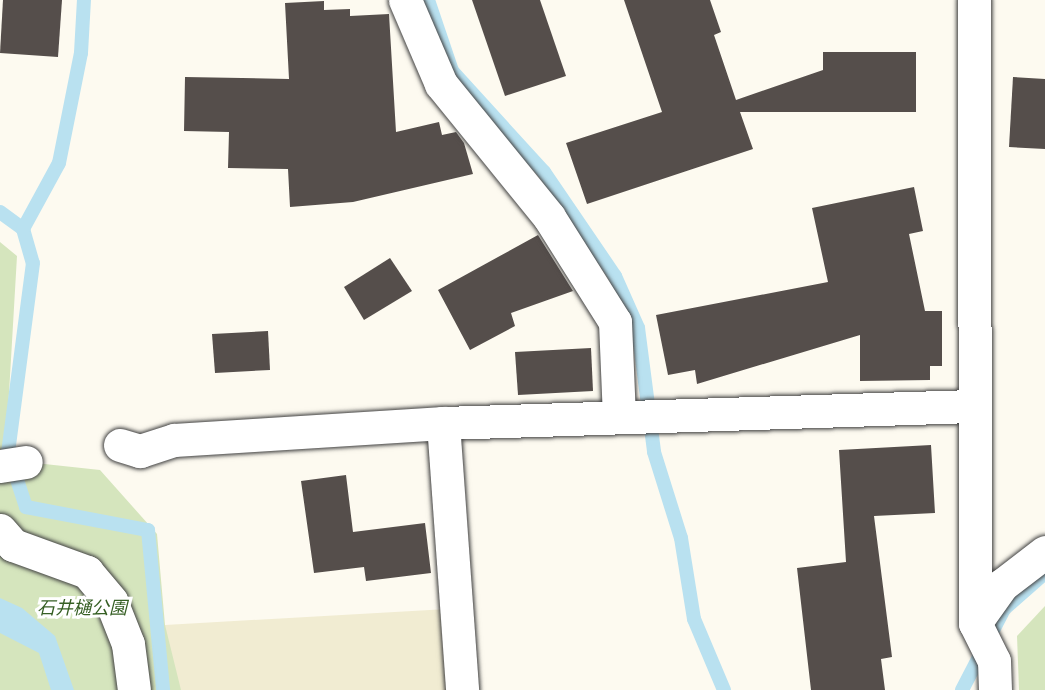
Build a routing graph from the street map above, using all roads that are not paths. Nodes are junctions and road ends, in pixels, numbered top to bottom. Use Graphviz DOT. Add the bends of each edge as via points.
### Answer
graph roads {
  1 [pos="405,0"];
  2 [pos="974,0"];
  3 [pos="971,406"];
  4 [pos="619,417"];
  5 [pos="443,423"];
  6 [pos="120,445"];
  7 [pos="0,530"];
  8 [pos="1045,552"];
  9 [pos="975,623"];
  10 [pos="995,676"];
  11 [pos="134,690"];
  12 [pos="462,690"];
  1 -- 4 [label="street" via="441,84 549,217 615,322"];
  2 -- 3 [label="street"];
  3 -- 4 [label="street"];
  3 -- 9 [label="street"];
  4 -- 5 [label="street"];
  5 -- 6 [label="street" via="174,440 140,451"];
  5 -- 12 [label="street"];
  7 -- 11 [label="street" via="13,545 87,572 99,586 111,601 128,644"];
  8 -- 9 [label="street" via="1002,585"];
  9 -- 10 [label="street"];
}
